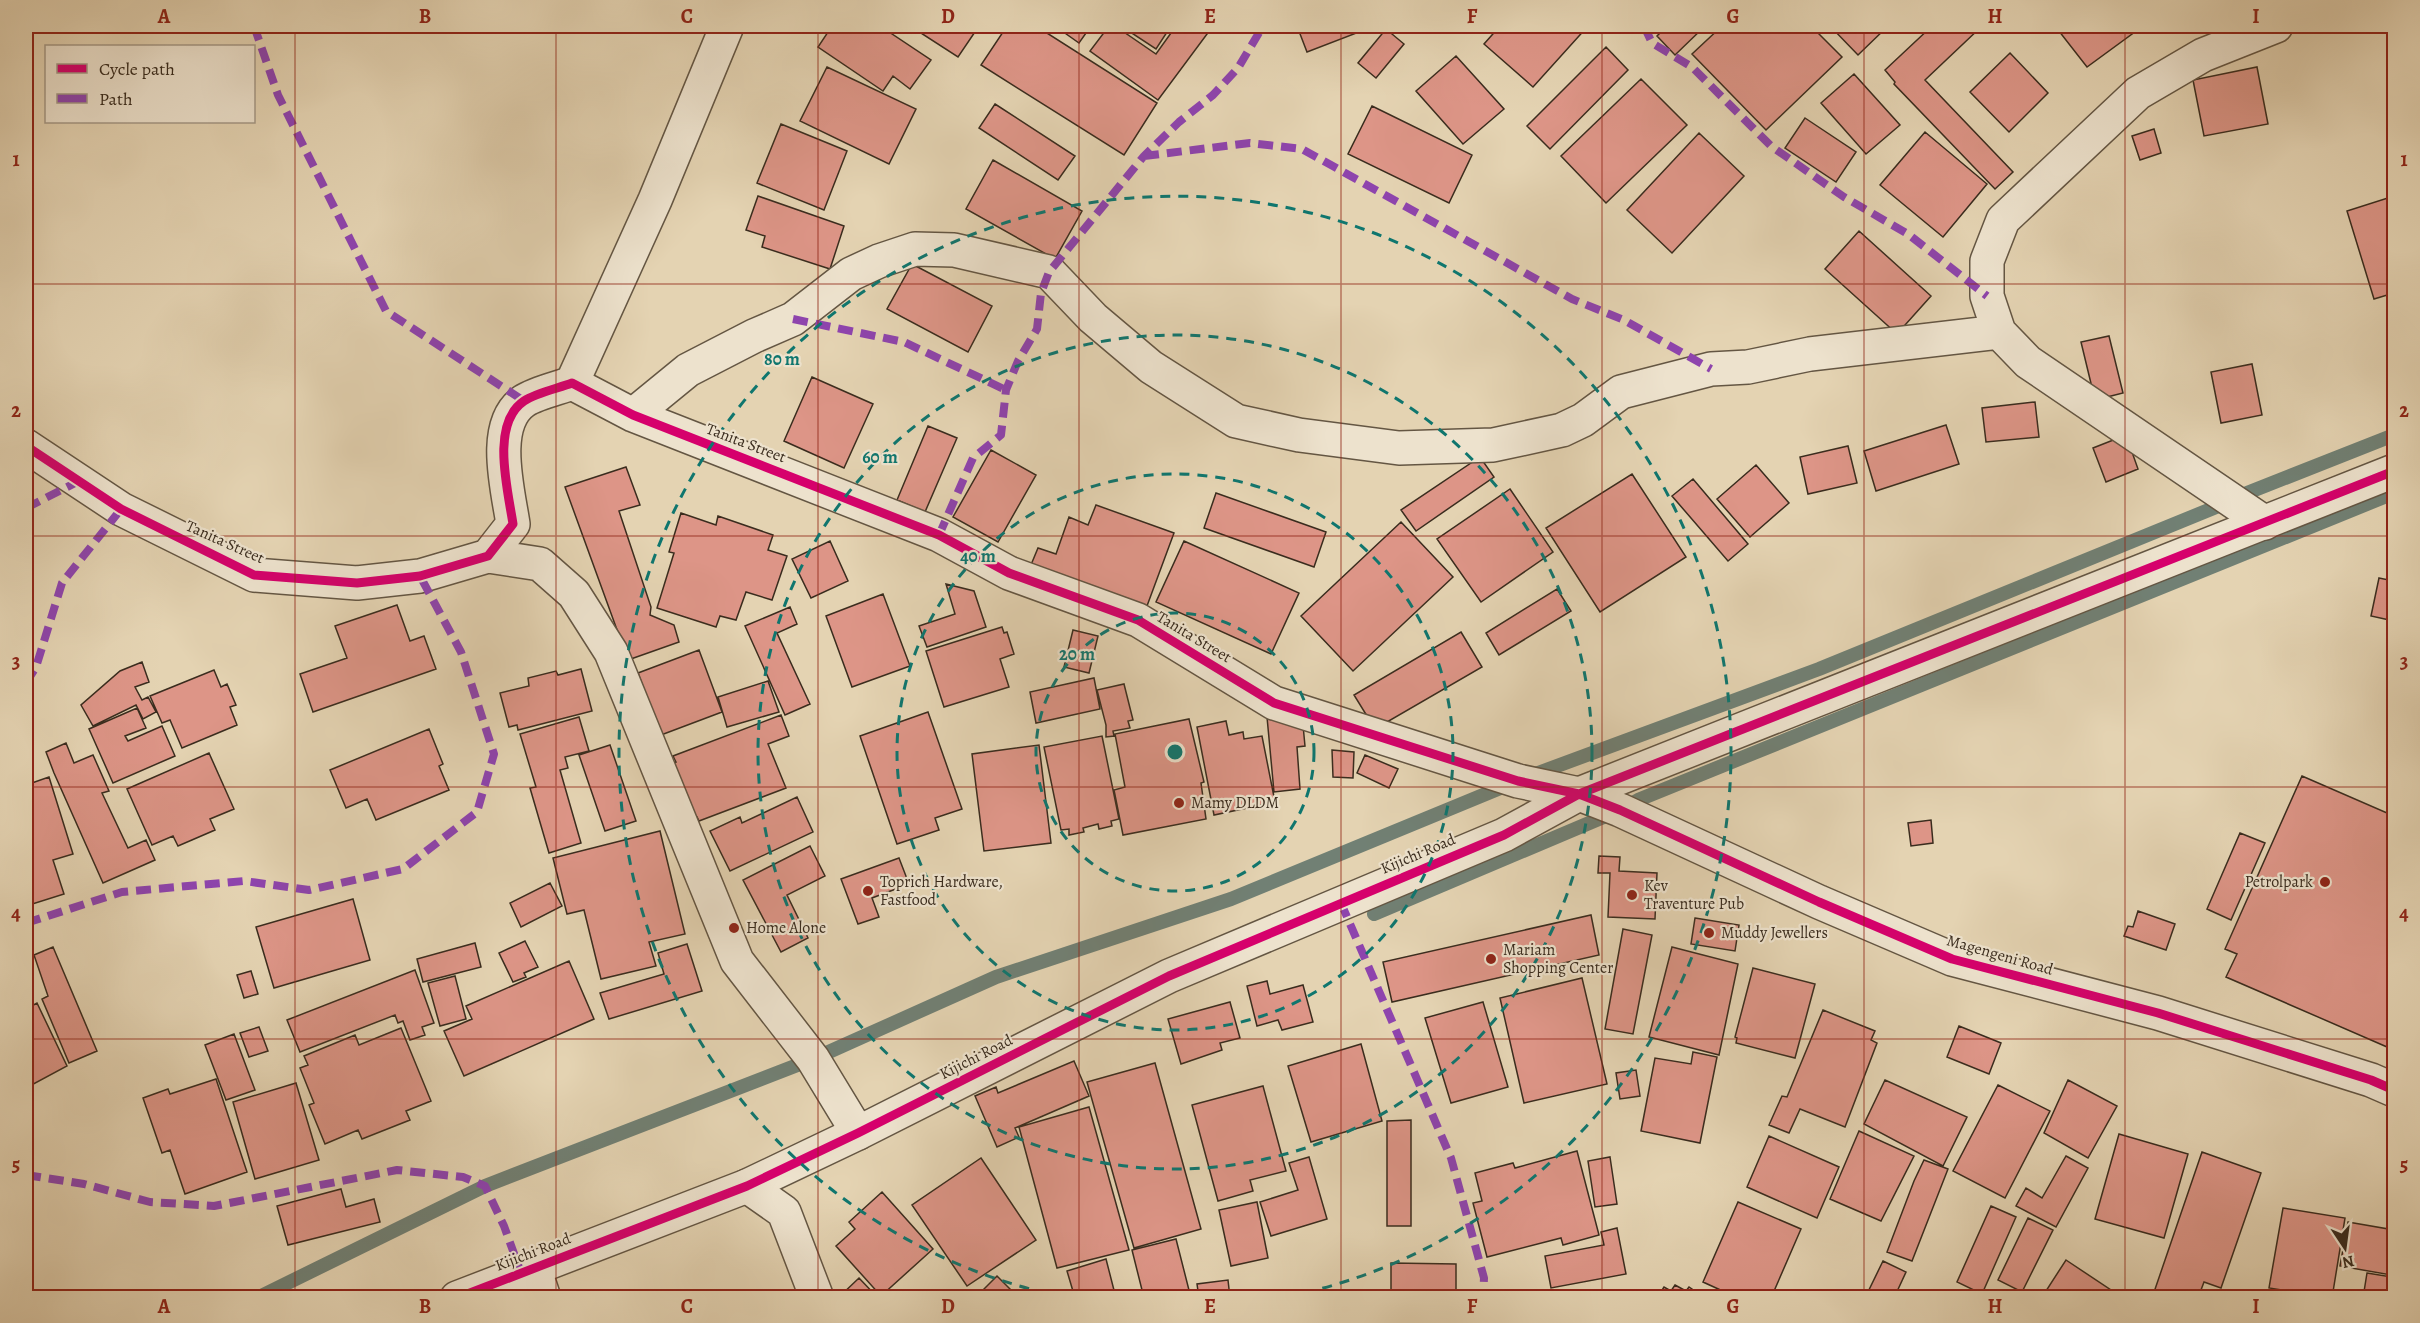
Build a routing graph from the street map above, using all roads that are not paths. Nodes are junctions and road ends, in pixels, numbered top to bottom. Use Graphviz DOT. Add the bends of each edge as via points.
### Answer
graph roads {
  1 [pos="727,26"];
  2 [pos="2276,26"];
  3 [pos="2000,332"];
  4 [pos="572,383"];
  5 [pos="633,415"];
  6 [pos="26,446"];
  7 [pos="2394,471"];
  8 [pos="2265,523"];
  9 [pos="488,556"];
  10 [pos="1579,794"];
  11 [pos="2394,1090"];
  12 [pos="858,1134"];
  13 [pos="747,1186"];
  14 [pos="539,1283"];
  15 [pos="457,1298"];
  16 [pos="817,1298"];
  1 -- 4 [label="street" via="655,200"];
  2 -- 3 [label="street" via="2203,55 2138,93 2003,220 1987,261 1987,296"];
  3 -- 5 [label="street" via="1711,369 1621,392 1562,430 1493,445 1399,448 1299,435 1236,421 1151,367 1049,272 954,250 915,249 851,274 793,318 688,370"];
  3 -- 8 [label="street" via="2028,363"];
  4 -- 5 [label="street, Tanita Street"];
  4 -- 9 [label="street" via="524,401 505,424 504,465 513,525"];
  5 -- 10 [label="street, Tanita Street" via="939,535 1009,573 1138,620 1274,703 1518,781"];
  6 -- 9 [label="street, Tanita Street" via="121,509 254,575 357,583 420,576"];
  7 -- 8 [label="street, Kijichi Road"];
  8 -- 10 [label="street, Kijichi Road"];
  9 -- 12 [label="street" via="540,564 574,594 611,652 737,961 813,1059"];
  10 -- 11 [label="street, Magengeni Road" via="1952,959 2158,1013"];
  10 -- 12 [label="street, Kijichi Road" via="1504,835 1169,976"];
  12 -- 13 [label="street, Kijichi Road"];
  13 -- 14 [label="street, Kijichi Road"];
  13 -- 16 [label="street" via="784,1212"];
  14 -- 15 [label="street, Kijichi Road"];
}
